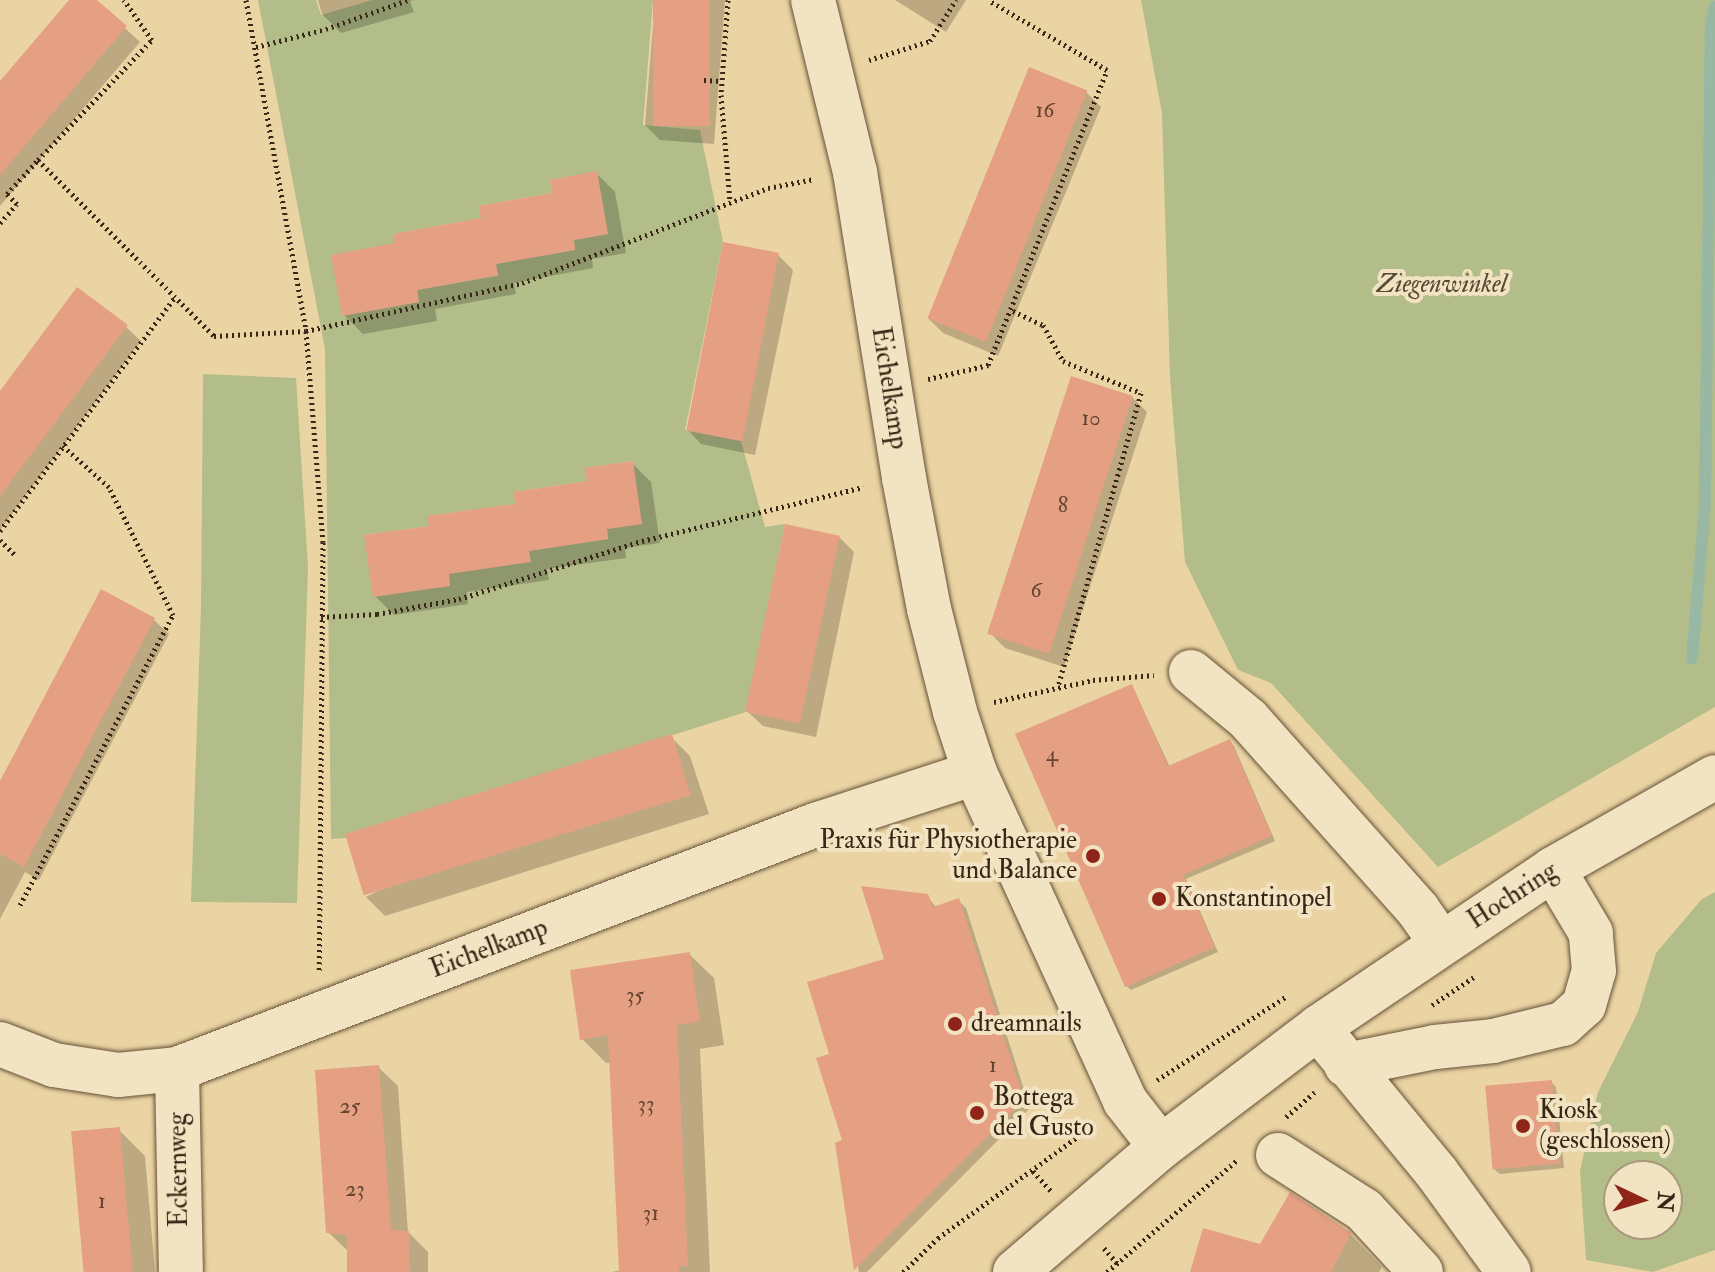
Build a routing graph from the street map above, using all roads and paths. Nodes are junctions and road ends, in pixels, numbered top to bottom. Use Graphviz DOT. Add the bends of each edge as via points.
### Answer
graph roads {
  1 [pos="124,0"];
  2 [pos="246,0"];
  3 [pos="408,0"];
  4 [pos="728,0"];
  5 [pos="813,0"];
  6 [pos="956,0"];
  7 [pos="988,0"];
  8 [pos="256,47"];
  9 [pos="830,72"];
  10 [pos="704,80"];
  11 [pos="722,81"];
  12 [pos="38,160"];
  13 [pos="855,172"];
  14 [pos="730,203"];
  15 [pos="0,223"];
  16 [pos="175,297"];
  17 [pos="1013,311"];
  18 [pos="306,331"];
  19 [pos="888,389"];
  20 [pos="63,446"];
  21 [pos="904,478"];
  22 [pos="0,531"];
  23 [pos="0,540"];
  24 [pos="15,555"];
  25 [pos="321,617"];
  26 [pos="1191,672"];
  27 [pos="1058,687"];
  28 [pos="955,712"];
  29 [pos="975,773"];
  30 [pos="1715,777"];
  31 [pos="1553,869"];
  32 [pos="20,905"];
  33 [pos="1440,942"];
  34 [pos="318,1016"];
  35 [pos="1319,1027"];
  36 [pos="0,1044"];
  37 [pos="1346,1065"];
  38 [pos="177,1069"];
  39 [pos="1161,1147"];
  40 [pos="1278,1155"];
  41 [pos="181,1272"];
  42 [pos="1017,1272"];
  43 [pos="1421,1272"];
  44 [pos="1508,1272"];
  1 -- 12 [label="path" via="152,40"];
  2 -- 8 [label="path"];
  3 -- 8 [label="path"];
  4 -- 11 [label="path"];
  5 -- 9 [label="street, Eichelkamp"];
  6 -- 9 [label="path" via="930,41"];
  7 -- 17 [label="path" via="1107,70"];
  8 -- 18 [label="path"];
  9 -- 13 [label="street, Eichelkamp"];
  10 -- 11 [label="path"];
  11 -- 14 [label="path"];
  12 -- 15 [label="path" via="7,194 17,204"];
  12 -- 16 [label="path"];
  13 -- 14 [label="path" via="768,188"];
  13 -- 19 [label="street, Eichelkamp"];
  14 -- 18 [label="path" via="522,283"];
  16 -- 18 [label="path" via="214,336"];
  16 -- 20 [label="path"];
  17 -- 19 [label="path" via="988,365"];
  17 -- 27 [label="path" via="1043,325 1063,361 1141,393"];
  18 -- 25 [label="path" via="323,542"];
  19 -- 21 [label="street, Eichelkamp"];
  20 -- 22 [label="path"];
  20 -- 32 [label="path" via="109,487 173,615"];
  21 -- 25 [label="path" via="642,541 459,599 377,614"];
  21 -- 28 [label="street, Eichelkamp"];
  23 -- 24 [label="path"];
  25 -- 34 [label="path"];
  26 -- 27 [label="path"];
  26 -- 33 [label="street" via="1248,719 1418,910"];
  27 -- 28 [label="path"];
  28 -- 29 [label="street, Eichelkamp"];
  29 -- 34 [label="street, Eichelkamp" via="818,824"];
  29 -- 39 [label="street, Eichelkamp" via="1125,1101"];
  30 -- 31 [label="street, Hochring"];
  31 -- 33 [label="street, Hochring"];
  31 -- 37 [label="street" via="1591,933 1594,971 1584,1005 1563,1024"];
  33 -- 35 [label="street, Hochring"];
  34 -- 38 [label="street, Eichelkamp"];
  35 -- 37 [label="street"];
  35 -- 39 [label="street, Hochring"];
  36 -- 38 [label="street, Eichelkamp" via="54,1065 105,1073"];
  37 -- 44 [label="street" via="1437,1173"];
  38 -- 41 [label="street, Eckernweg"];
  39 -- 42 [label="street, Hochring"];
  40 -- 43 [label="street" via="1364,1210"];
}
